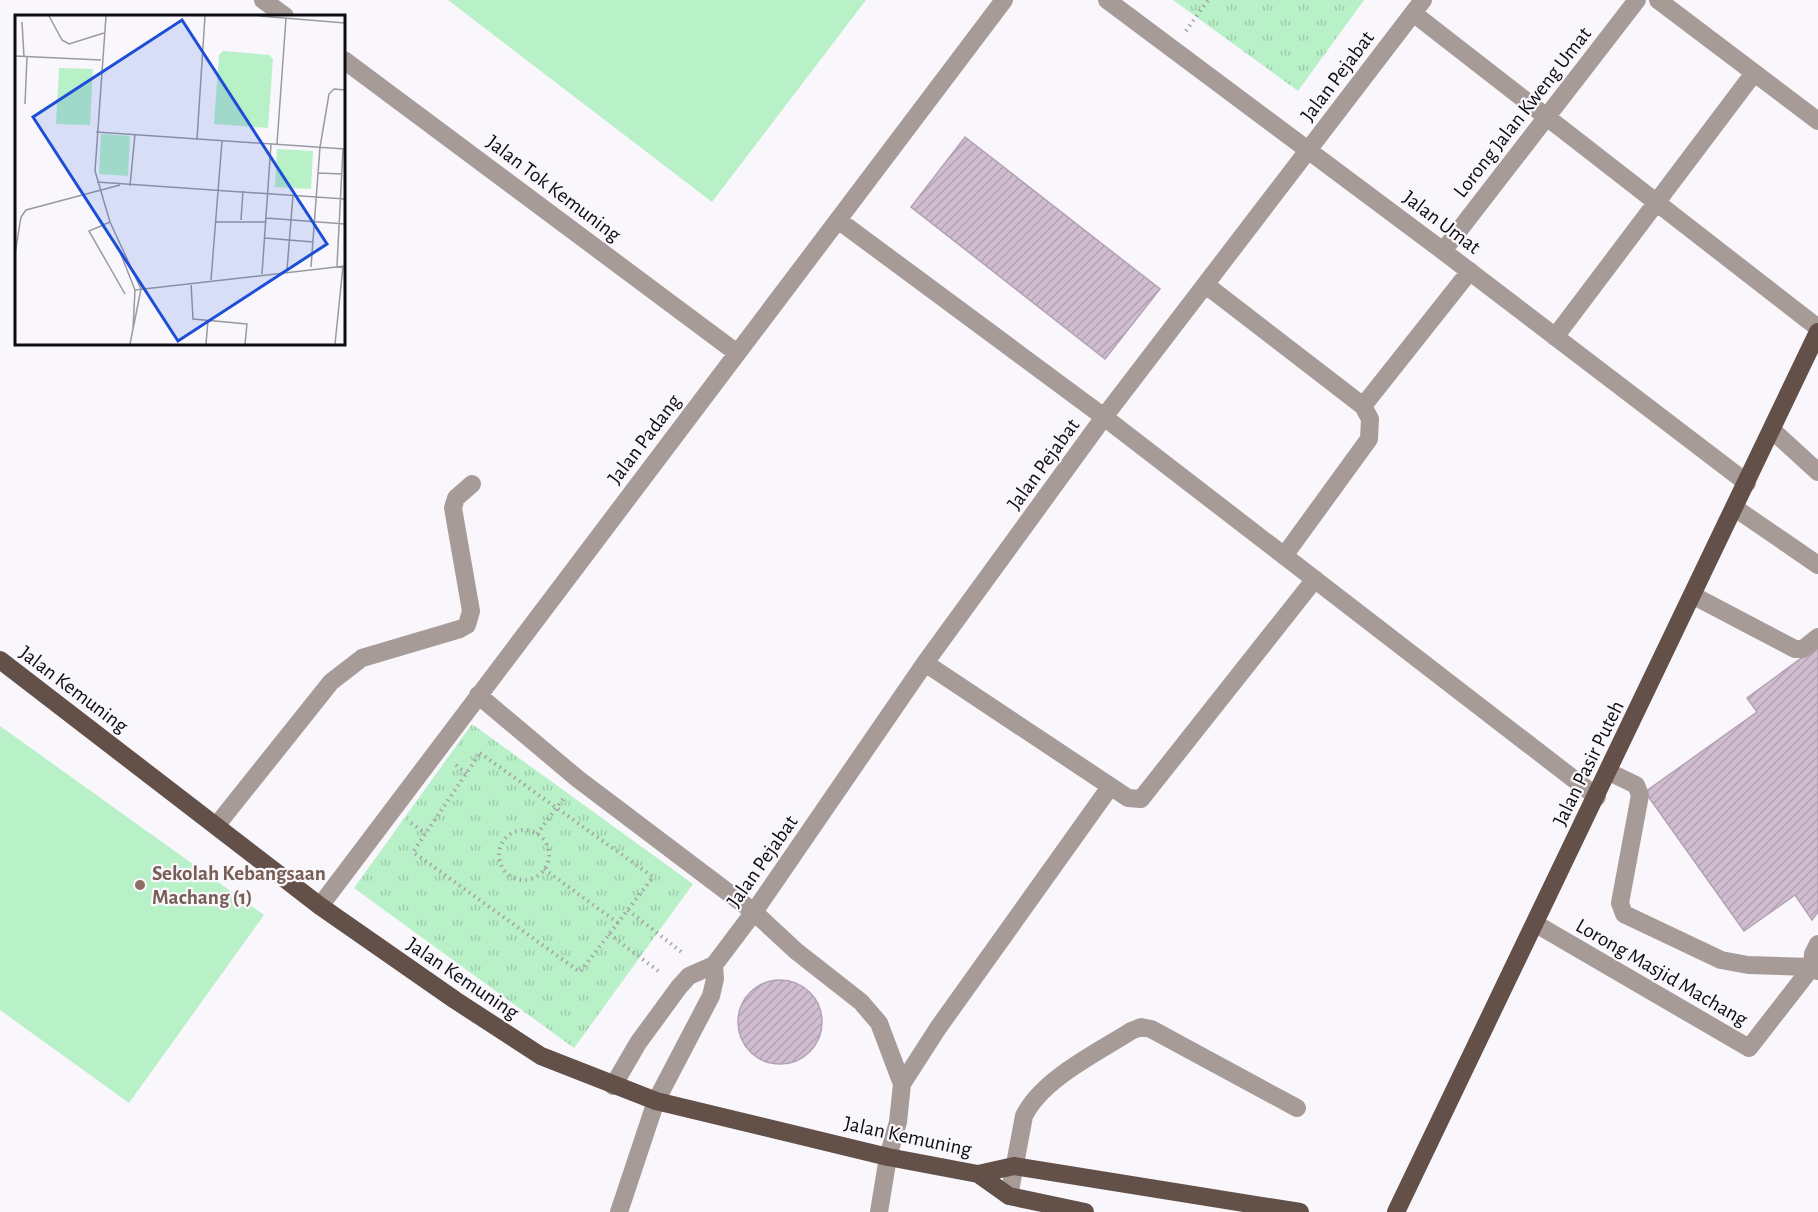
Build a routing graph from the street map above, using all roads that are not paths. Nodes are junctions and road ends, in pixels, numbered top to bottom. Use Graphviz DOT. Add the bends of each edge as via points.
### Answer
graph roads {
  1 [pos="263,0"];
  2 [pos="1004,0"];
  3 [pos="1107,0"];
  4 [pos="1637,0"];
  5 [pos="1658,0"];
  6 [pos="1418,6"];
  7 [pos="284,15"];
  8 [pos="345,61"];
  9 [pos="1754,73"];
  10 [pos="1547,117"];
  11 [pos="1818,121"];
  12 [pos="1309,151"];
  13 [pos="1656,202"];
  14 [pos="838,220"];
  15 [pos="1443,251"];
  16 [pos="1470,271"];
  17 [pos="1206,285"];
  18 [pos="1818,330"];
  19 [pos="1556,337"];
  20 [pos="737,353"];
  21 [pos="1363,406"];
  22 [pos="1104,417"];
  23 [pos="1772,430"];
  24 [pos="1818,472"];
  25 [pos="1747,483"];
  26 [pos="472,484"];
  27 [pos="1735,508"];
  28 [pos="1284,556"];
  29 [pos="1818,564"];
  30 [pos="1314,579"];
  31 [pos="1694,596"];
  32 [pos="1818,637"];
  33 [pos="0,660"];
  34 [pos="925,663"];
  35 [pos="478,695"];
  36 [pos="1609,772"];
  37 [pos="1110,787"];
  38 [pos="1597,797"];
  39 [pos="216,826"];
  40 [pos="320,906"];
  41 [pos="754,912"];
  42 [pos="1536,924"];
  43 [pos="1818,944"];
  44 [pos="708,966"];
  45 [pos="1815,969"];
  46 [pos="902,1084"];
  47 [pos="613,1086"];
  48 [pos="656,1101"];
  49 [pos="1297,1108"];
  50 [pos="888,1157"];
  51 [pos="1014,1166"];
  52 [pos="978,1173"];
  53 [pos="1009,1196"];
  54 [pos="619,1212"];
  55 [pos="879,1212"];
  56 [pos="1085,1212"];
  57 [pos="1300,1212"];
  58 [pos="1396,1212"];
  1 -- 7 [label="street"];
  2 -- 14 [label="street, Jalan Padang"];
  3 -- 12 [label="street, Jalan Umat"];
  4 -- 10 [label="street, Lorong Jalan Kweng Umat"];
  5 -- 9 [label="street"];
  6 -- 10 [label="street"];
  6 -- 12 [label="street, Jalan Pejabat"];
  8 -- 20 [label="street, Jalan Tok Kemuning"];
  9 -- 11 [label="street"];
  9 -- 13 [label="street"];
  10 -- 13 [label="street"];
  10 -- 15 [label="street, Lorong Jalan Kweng Umat"];
  12 -- 15 [label="street, Jalan Umat"];
  12 -- 17 [label="street, Jalan Pejabat"];
  13 -- 18 [label="street"];
  13 -- 19 [label="street"];
  14 -- 20 [label="street, Jalan Padang"];
  14 -- 22 [label="street"];
  15 -- 16 [label="street, Jalan Umat"];
  16 -- 19 [label="street, Jalan Umat"];
  16 -- 21 [label="street"];
  17 -- 21 [label="street"];
  17 -- 22 [label="street, Jalan Pejabat"];
  18 -- 23 [label="main road, Jalan Pasir Puteh"];
  19 -- 25 [label="street, Jalan Umat"];
  20 -- 35 [label="street, Jalan Padang"];
  21 -- 28 [label="street" via="1370,419 1369,439"];
  22 -- 28 [label="street"];
  22 -- 34 [label="street, Jalan Pejabat"];
  23 -- 24 [label="street"];
  23 -- 25 [label="main road, Jalan Pasir Puteh"];
  25 -- 27 [label="main road, Jalan Pasir Puteh"];
  26 -- 39 [label="street" via="456,498 453,508 471,612 467,625 351,664 331,682"];
  27 -- 29 [label="street"];
  27 -- 31 [label="main road, Jalan Pasir Puteh"];
  28 -- 30 [label="street"];
  30 -- 37 [label="street" via="1145,797 1132,800"];
  30 -- 38 [label="street"];
  31 -- 32 [label="street" via="1794,650 1803,649"];
  31 -- 36 [label="main road, Jalan Pasir Puteh"];
  33 -- 39 [label="main road, Jalan Kemuning"];
  34 -- 37 [label="street"];
  34 -- 41 [label="street, Jalan Pejabat"];
  35 -- 40 [label="street, Jalan Padang"];
  35 -- 41 [label="street" via="578,779"];
  36 -- 38 [label="main road, Jalan Pasir Puteh"];
  36 -- 45 [label="street" via="1636,785 1640,795 1620,903 1624,914 1722,960"];
  37 -- 46 [label="street"];
  38 -- 42 [label="main road, Jalan Pasir Puteh"];
  39 -- 40 [label="main road, Jalan Kemuning"];
  40 -- 47 [label="main road, Jalan Kemuning" via="525,1047"];
  41 -- 44 [label="street, Jalan Pejabat"];
  41 -- 46 [label="street" via="861,1002 879,1023"];
  42 -- 45 [label="street, Lorong Masjid Machang" via="1746,1047 1751,1047"];
  42 -- 58 [label="main road, Jalan Pasir Puteh"];
  43 -- 45 [label="street, Lorong Masjid Machang" via="1812,957"];
  44 -- 47 [label="street, Jalan Pejabat" via="688,976 679,987 638,1043"];
  44 -- 48 [label="street" via="715,979 711,996"];
  46 -- 50 [label="street" via="898,1122"];
  47 -- 48 [label="main road, Jalan Kemuning"];
  48 -- 50 [label="main road, Jalan Kemuning"];
  48 -- 54 [label="street"];
  49 -- 51 [label="street" via="1141,1027 1038,1094 1024,1116"];
  50 -- 52 [label="main road, Jalan Kemuning"];
  50 -- 55 [label="street"];
  51 -- 52 [label="main road, Jalan Kemuning"];
  51 -- 53 [label="street"];
  51 -- 57 [label="main road, Jalan Kemuning"];
  52 -- 53 [label="main road, Jalan Kemuning"];
  53 -- 56 [label="main road, Jalan Kemuning"];
}
